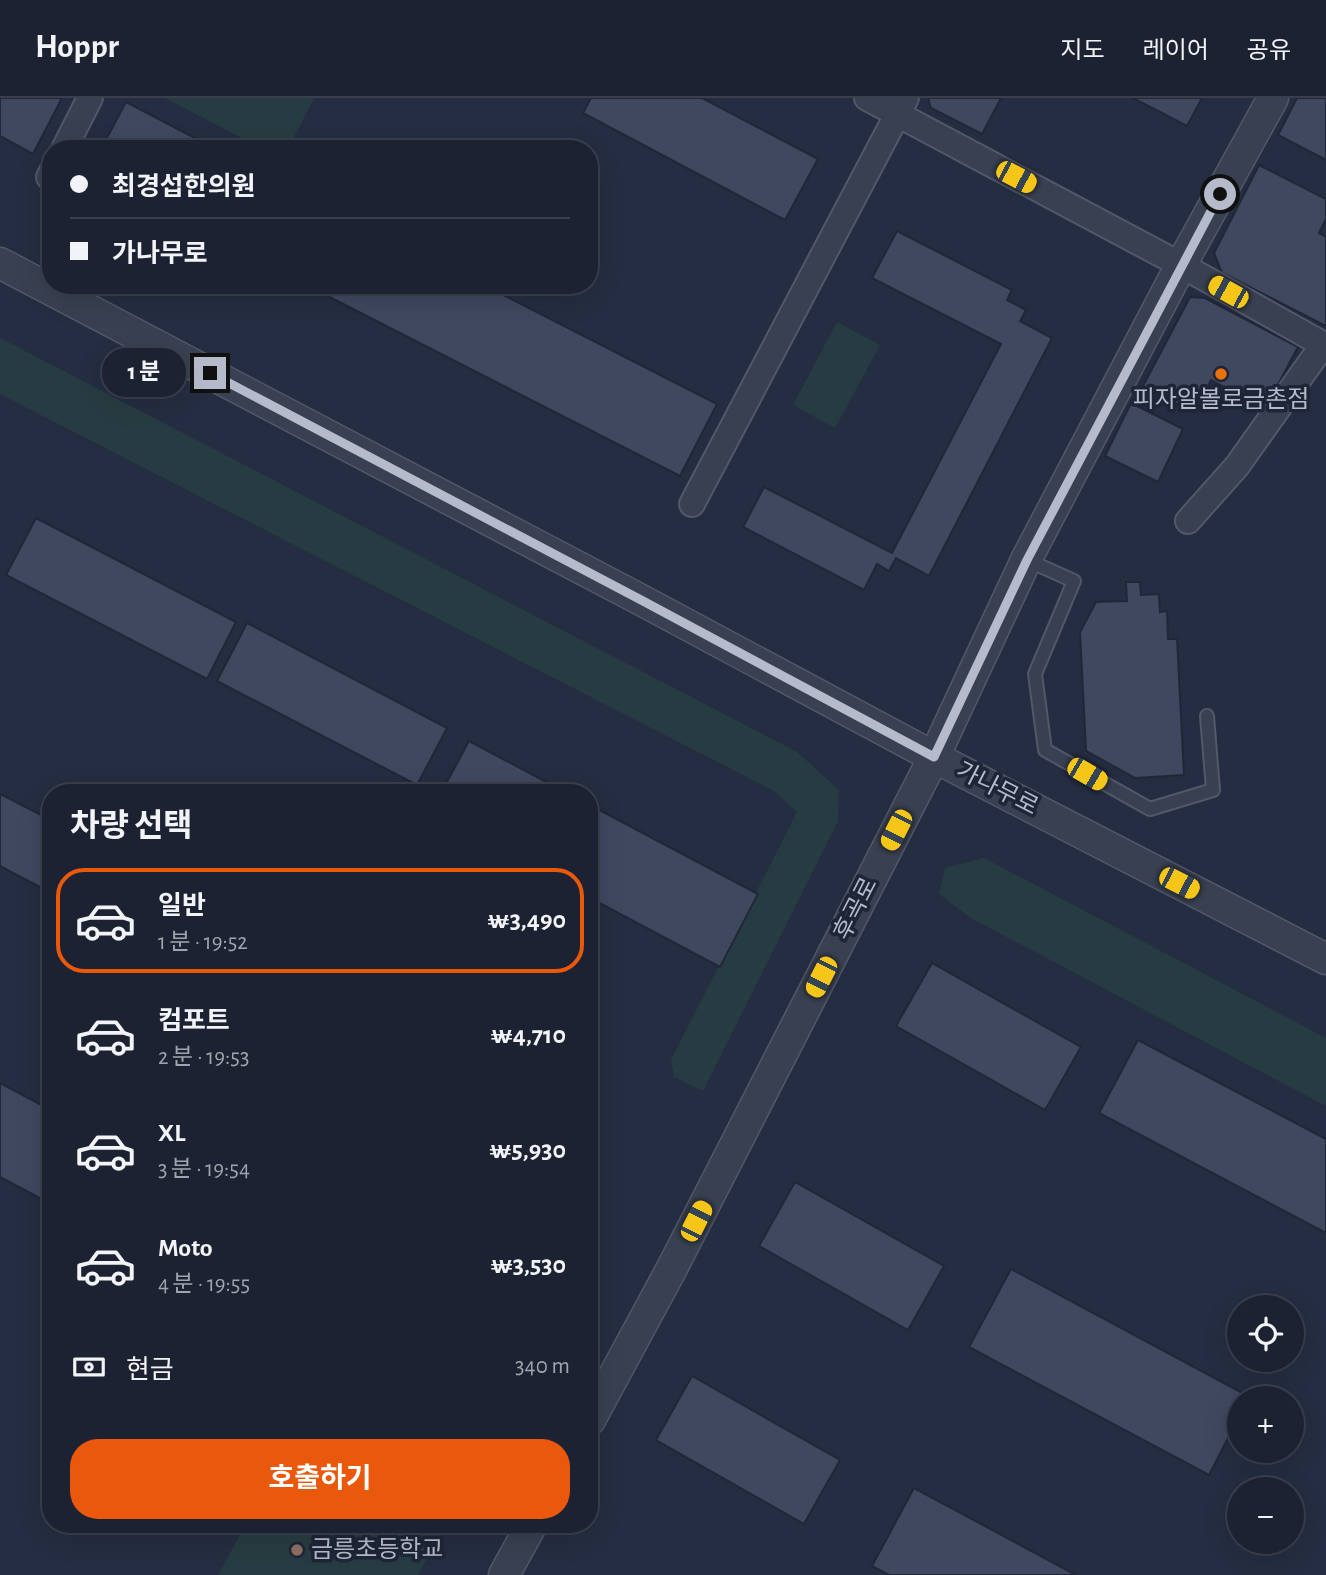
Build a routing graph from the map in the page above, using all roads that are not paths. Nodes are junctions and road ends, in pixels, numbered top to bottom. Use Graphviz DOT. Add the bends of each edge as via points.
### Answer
graph roads {
  1 [pos="90,98"];
  2 [pos="867,98"];
  3 [pos="1273,98"];
  4 [pos="902,106"];
  5 [pos="69,140"];
  6 [pos="0,263"];
  7 [pos="1181,265"];
  8 [pos="42,285"];
  9 [pos="59,294"];
  10 [pos="1324,346"];
  11 [pos="692,504"];
  12 [pos="1188,520"];
  13 [pos="1027,560"];
  14 [pos="1207,716"];
  15 [pos="934,757"];
  16 [pos="1326,959"];
  17 [pos="598,1405"];
  18 [pos="527,1533"];
  19 [pos="504,1575"];
  1 -- 5 [label="street"];
  2 -- 4 [label="street"];
  3 -- 7 [label="street, 후곡로"];
  4 -- 7 [label="street"];
  4 -- 11 [label="street"];
  6 -- 8 [label="street, 가나무로"];
  7 -- 10 [label="street"];
  7 -- 13 [label="street, 후곡로"];
  9 -- 15 [label="street, 가나무로"];
  10 -- 12 [label="street" via="1237,466"];
  13 -- 14 [label="lane" via="1074,581 1035,674 1045,750 1150,809 1213,790"];
  13 -- 15 [label="street, 후곡로"];
  15 -- 16 [label="street, 가나무로"];
  15 -- 17 [label="street, 후곡로"];
  18 -- 19 [label="street"];
}
